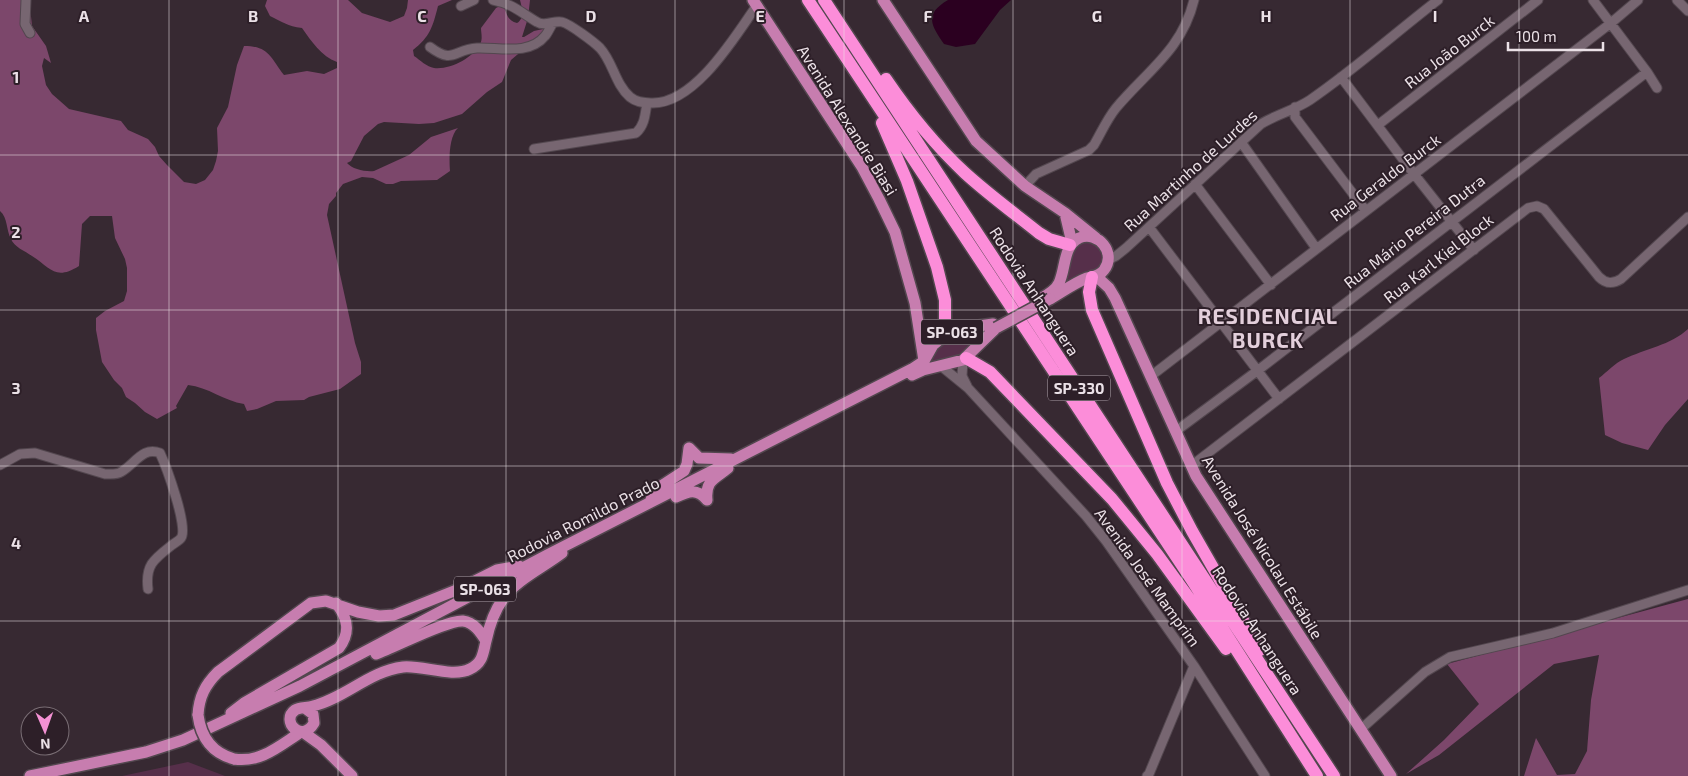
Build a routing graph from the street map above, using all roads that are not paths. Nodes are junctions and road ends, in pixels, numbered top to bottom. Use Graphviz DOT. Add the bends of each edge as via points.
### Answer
graph roads {
  1 [pos="26,0"];
  2 [pos="474,0"];
  3 [pos="493,0"];
  4 [pos="808,0"];
  5 [pos="824,0"];
  6 [pos="835,0"];
  7 [pos="883,0"];
  8 [pos="1194,0"];
  9 [pos="1438,0"];
  10 [pos="1538,0"];
  11 [pos="1593,0"];
  12 [pos="1638,0"];
  13 [pos="1677,0"];
  14 [pos="755,3"];
  15 [pos="461,6"];
  16 [pos="1688,11"];
  17 [pos="553,23"];
  18 [pos="1611,23"];
  19 [pos="30,33"];
  20 [pos="430,47"];
  21 [pos="1647,72"];
  22 [pos="1341,77"];
  23 [pos="865,87"];
  24 [pos="1657,88"];
  25 [pos="647,103"];
  26 [pos="1294,107"];
  27 [pos="1378,125"];
  28 [pos="1241,142"];
  29 [pos="534,149"];
  30 [pos="1414,174"];
  31 [pos="1194,184"];
  32 [pos="1026,186"];
  33 [pos="1366,211"];
  34 [pos="1065,213"];
  35 [pos="1688,217"];
  36 [pos="1451,221"];
  37 [pos="1149,227"];
  38 [pos="1096,238"];
  39 [pos="1072,244"];
  40 [pos="1316,248"];
  41 [pos="1474,250"];
  42 [pos="1108,262"];
  43 [pos="1092,277"];
  44 [pos="1271,284"];
  45 [pos="1046,298"];
  46 [pos="1116,298"];
  47 [pos="918,322"];
  48 [pos="1220,323"];
  49 [pos="995,326"];
  50 [pos="944,336"];
  51 [pos="964,359"];
  52 [pos="924,361"];
  53 [pos="941,366"];
  54 [pos="1257,371"];
  55 [pos="1151,376"];
  56 [pos="968,388"];
  57 [pos="1279,399"];
  58 [pos="1176,431"];
  59 [pos="733,461"];
  60 [pos="0,465"];
  61 [pos="1192,466"];
  62 [pos="651,503"];
  63 [pos="563,552"];
  64 [pos="533,563"];
  65 [pos="148,589"];
  66 [pos="1688,590"];
  67 [pos="336,603"];
  68 [pos="486,641"];
  69 [pos="360,659"];
  70 [pos="1194,666"];
  71 [pos="328,702"];
  72 [pos="305,708"];
  73 [pos="1297,719"];
  74 [pos="314,722"];
  75 [pos="218,724"];
  76 [pos="291,724"];
  77 [pos="1283,724"];
  78 [pos="1361,729"];
  79 [pos="302,732"];
  80 [pos="321,745"];
  81 [pos="274,750"];
  82 [pos="30,776"];
  83 [pos="50,776"];
  84 [pos="352,776"];
  85 [pos="1147,776"];
  86 [pos="1265,776"];
  87 [pos="1317,776"];
  88 [pos="1334,776"];
  89 [pos="1391,776"];
  1 -- 19 [label="street" via="25,24"];
  2 -- 15 [label="street"];
  3 -- 17 [label="street" via="505,2 538,22"];
  4 -- 23 [label="highway, Rodovia Anhanguera / SP-330"];
  5 -- 73 [label="highway, Rodovia Anhanguera / SP-330"];
  6 -- 39 [label="highway" via="908,111 965,173 1039,233 1049,239"];
  7 -- 32 [label="main road" via="976,141"];
  8 -- 32 [label="street" via="1187,24 1174,46 1116,108 1089,150 1036,174"];
  9 -- 22 [label="street, Rua Martinho de Lurdes"];
  10 -- 27 [label="street, Rua João Burck"];
  11 -- 18 [label="street"];
  12 -- 18 [label="street, Rua Geraldo Burck"];
  13 -- 16 [label="street"];
  14 -- 25 [label="street" via="722,55 687,90 671,100"];
  14 -- 47 [label="main road, Avenida Alexandre Biasi" via="862,166 879,199 895,232"];
  17 -- 20 [label="street" via="544,37 526,48 471,48 446,56"];
  17 -- 25 [label="street" via="561,21 590,39 609,62 623,90 636,101"];
  18 -- 21 [label="street"];
  18 -- 30 [label="street, Rua Geraldo Burck"];
  21 -- 24 [label="street"];
  21 -- 36 [label="street, Rua Mário Pereira Dutra"];
  22 -- 26 [label="street, Rua Martinho de Lurdes"];
  22 -- 27 [label="street"];
  23 -- 50 [label="highway" via="907,181 937,267 945,300"];
  23 -- 77 [label="highway, Rodovia Anhanguera / SP-330" via="1193,582"];
  25 -- 29 [label="street" via="643,123 636,132"];
  26 -- 28 [label="street, Rua Martinho de Lurdes" via="1272,117"];
  26 -- 33 [label="street" via="1295,117"];
  27 -- 30 [label="street"];
  28 -- 31 [label="street, Rua Martinho de Lurdes"];
  28 -- 40 [label="street"];
  30 -- 33 [label="street, Rua Geraldo Burck"];
  30 -- 36 [label="street"];
  31 -- 37 [label="street, Rua Martinho de Lurdes"];
  31 -- 44 [label="street"];
  32 -- 34 [label="main road"];
  33 -- 40 [label="street, Rua Geraldo Burck"];
  34 -- 38 [label="main road"];
  34 -- 39 [label="main road"];
  35 -- 41 [label="street, Rua Karl Kiel Block" via="1621,279 1612,283 1599,277 1540,206 1522,211"];
  36 -- 41 [label="street"];
  36 -- 54 [label="street, Rua Mário Pereira Dutra"];
  37 -- 42 [label="street, Rua Martinho de Lurdes"];
  37 -- 48 [label="street"];
  38 -- 39 [label="main road" via="1084,237"];
  38 -- 42 [label="main road, Avenida José Nicolau Estábile" via="1107,251"];
  39 -- 45 [label="main road, SP-063" via="1059,283"];
  40 -- 44 [label="street, Rua Geraldo Burck"];
  41 -- 57 [label="street, Rua Karl Kiel Block"];
  42 -- 43 [label="main road"];
  42 -- 46 [label="main road, Avenida José Nicolau Estábile"];
  43 -- 45 [label="main road, SP-063"];
  43 -- 46 [label="main road, Avenida José Nicolau Estábile" via="1109,288"];
  43 -- 73 [label="highway" via="1089,292 1092,310 1168,483"];
  44 -- 48 [label="street, Rua Geraldo Burck"];
  45 -- 49 [label="main road, SP-063"];
  46 -- 55 [label="main road, Avenida José Nicolau Estábile"];
  47 -- 50 [label="main road" via="930,333"];
  47 -- 52 [label="main road, Avenida Alexandre Biasi"];
  48 -- 54 [label="street"];
  48 -- 55 [label="street, Rua Geraldo Burck"];
  49 -- 50 [label="main road, SP-063" via="958,329"];
  49 -- 51 [label="main road, SP-063"];
  50 -- 52 [label="main road, SP-063" via="933,345"];
  51 -- 53 [label="main road, SP-063"];
  51 -- 56 [label="street, Avenida José Mamprim" via="962,376"];
  51 -- 77 [label="highway" via="990,372 1112,499 1157,554"];
  52 -- 59 [label="main road, Rodovia Romildo Prado / SP-063"];
  53 -- 56 [label="street, Avenida José Mamprim"];
  53 -- 59 [label="main road, Rodovia Romildo Prado / SP-063" via="915,374"];
  54 -- 57 [label="street"];
  54 -- 58 [label="street, Rua Mário Pereira Dutra"];
  55 -- 58 [label="main road, Avenida José Nicolau Estábile"];
  56 -- 70 [label="street, Avenida José Mamprim" via="1086,516"];
  57 -- 61 [label="street, Rua Karl Kiel Block"];
  58 -- 61 [label="main road, Avenida José Nicolau Estábile"];
  59 -- 62 [label="main road, Rodovia Romildo Prado / SP-063"];
  59 -- 62 [label="main road" via="709,483 707,500 695,491"];
  59 -- 62 [label="main road" via="699,458 689,448 684,471 655,490"];
  60 -- 65 [label="street" via="20,454 35,454 113,474 146,452 160,453 184,532 181,539 150,564 146,575"];
  61 -- 78 [label="main road, Avenida José Nicolau Estábile"];
  62 -- 63 [label="main road, Rodovia Romildo Prado / SP-063"];
  62 -- 64 [label="main road, Rodovia Romildo Prado / SP-063"];
  63 -- 68 [label="main road" via="514,586 502,599"];
  63 -- 69 [label="main road, Rodovia Romildo Prado / SP-063"];
  64 -- 67 [label="main road" via="497,570 394,615 358,612"];
  64 -- 75 [label="main road, Rodovia Romildo Prado / SP-063" via="300,686"];
  66 -- 78 [label="street" via="1553,633 1450,657 1425,672"];
  67 -- 75 [label="main road" via="346,617 347,625 347,634 338,648 244,703"];
  67 -- 81 [label="main road, bridge" via="326,600 312,603 218,672 200,697 198,715 202,733 211,747 224,756 253,760"];
  68 -- 69 [label="main road" via="469,623 449,623"];
  68 -- 71 [label="main road" via="480,662 471,669 455,672 404,667 386,670"];
  69 -- 83 [label="main road, Rodovia Romildo Prado / SP-063" via="248,717 185,744 147,756"];
  70 -- 85 [label="street"];
  70 -- 86 [label="street, Avenida José Mamprim"];
  71 -- 72 [label="main road"];
  71 -- 74 [label="main road"];
  72 -- 74 [label="main road" via="313,714"];
  72 -- 76 [label="main road" via="293,712"];
  73 -- 88 [label="highway, Rodovia Anhanguera / SP-330"];
  74 -- 79 [label="main road"];
  74 -- 80 [label="main road"];
  75 -- 82 [label="main road, Rodovia Romildo Prado / SP-063" via="146,752"];
  76 -- 79 [label="main road"];
  76 -- 81 [label="main road"];
  77 -- 87 [label="highway, Rodovia Anhanguera / SP-330"];
  78 -- 89 [label="main road, Avenida José Nicolau Estábile"];
  79 -- 80 [label="main road"];
  79 -- 81 [label="main road"];
  80 -- 84 [label="main road"];
}
